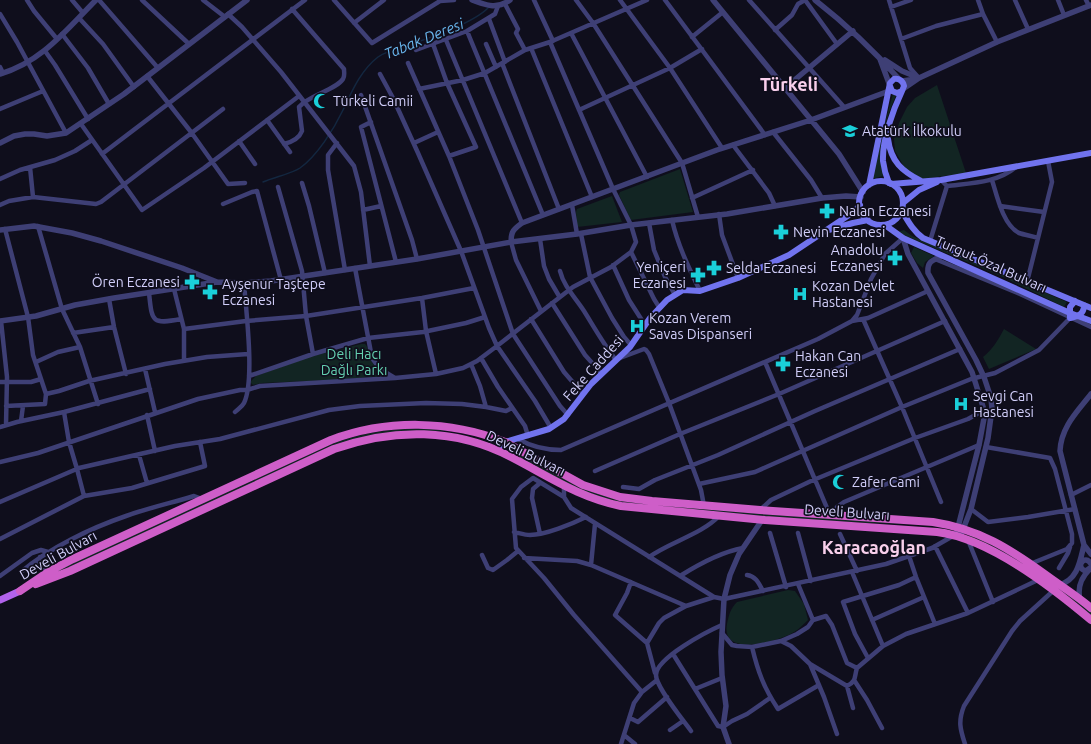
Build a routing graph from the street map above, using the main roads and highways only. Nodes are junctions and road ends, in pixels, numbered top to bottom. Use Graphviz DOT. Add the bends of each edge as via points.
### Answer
graph roads {
  1 [pos="889,88"];
  2 [pos="902,90"];
  3 [pos="887,134"];
  4 [pos="1091,153"];
  5 [pos="940,180"];
  6 [pos="921,181"];
  7 [pos="890,184"];
  8 [pos="869,185"];
  9 [pos="903,203"];
  10 [pos="860,205"];
  11 [pos="902,211"];
  12 [pos="868,220"];
  13 [pos="885,225"];
  14 [pos="825,231"];
  15 [pos="1075,301"];
  16 [pos="1084,305"];
  17 [pos="1091,308"];
  18 [pos="1070,315"];
  19 [pos="1078,316"];
  20 [pos="1091,321"];
  21 [pos="505,442"];
  22 [pos="499,451"];
  23 [pos="20,590"];
  24 [pos="0,600"];
  25 [pos="1091,608"];
  26 [pos="1091,620"];
  1 -- 2 [label="main road" via="897,93"];
  1 -- 2 [label="main road" via="894,79 901,80 904,86"];
  1 -- 8 [label="main road"];
  2 -- 3 [label="main road"];
  3 -- 6 [label="main road" via="894,160 902,170"];
  3 -- 7 [label="main road" via="883,160"];
  4 -- 5 [label="main road"];
  5 -- 6 [label="main road"];
  5 -- 9 [label="main road" via="919,190"];
  6 -- 7 [label="main road"];
  7 -- 8 [label="main road" via="879,182"];
  7 -- 9 [label="main road" via="900,192"];
  8 -- 10 [label="main road" via="862,194"];
  9 -- 11 [label="main road"];
  10 -- 12 [label="main road"];
  10 -- 14 [label="main road, Feke Caddesi"];
  11 -- 13 [label="main road" via="895,220"];
  11 -- 15 [label="main road, Turgut Özal Bulvarı" via="918,234 930,241"];
  12 -- 13 [label="main road"];
  12 -- 14 [label="main road"];
  13 -- 18 [label="main road, Turgut Özal Bulvarı" via="903,238 1017,288"];
  14 -- 21 [label="main road, Feke Caddesi" via="789,255 738,278 700,291 683,290 675,295 659,307 631,345 583,394 559,423 551,428"];
  15 -- 16 [label="main road, Turgut Özal Bulvarı"];
  15 -- 18 [label="main road" via="1071,305"];
  16 -- 17 [label="main road, Turgut Özal Bulvarı"];
  16 -- 19 [label="main road" via="1084,311"];
  18 -- 19 [label="main road, Turgut Özal Bulvarı"];
  19 -- 20 [label="main road, Turgut Özal Bulvarı"];
  21 -- 22 [label="main road"];
  21 -- 23 [label="highway, Develi Bulvarı" via="484,434 447,427 408,425 379,427 331,440 73,559"];
  21 -- 25 [label="highway, Develi Bulvarı" via="589,488 613,495 704,506 933,522 961,528 996,542"];
  22 -- 23 [label="highway, Develi Bulvarı" via="466,439 444,435 392,436 347,445 70,571"];
  22 -- 26 [label="highway, Develi Bulvarı" via="587,497 621,506 762,520 937,532 961,538 999,554"];
  23 -- 24 [label="main road"];
}
